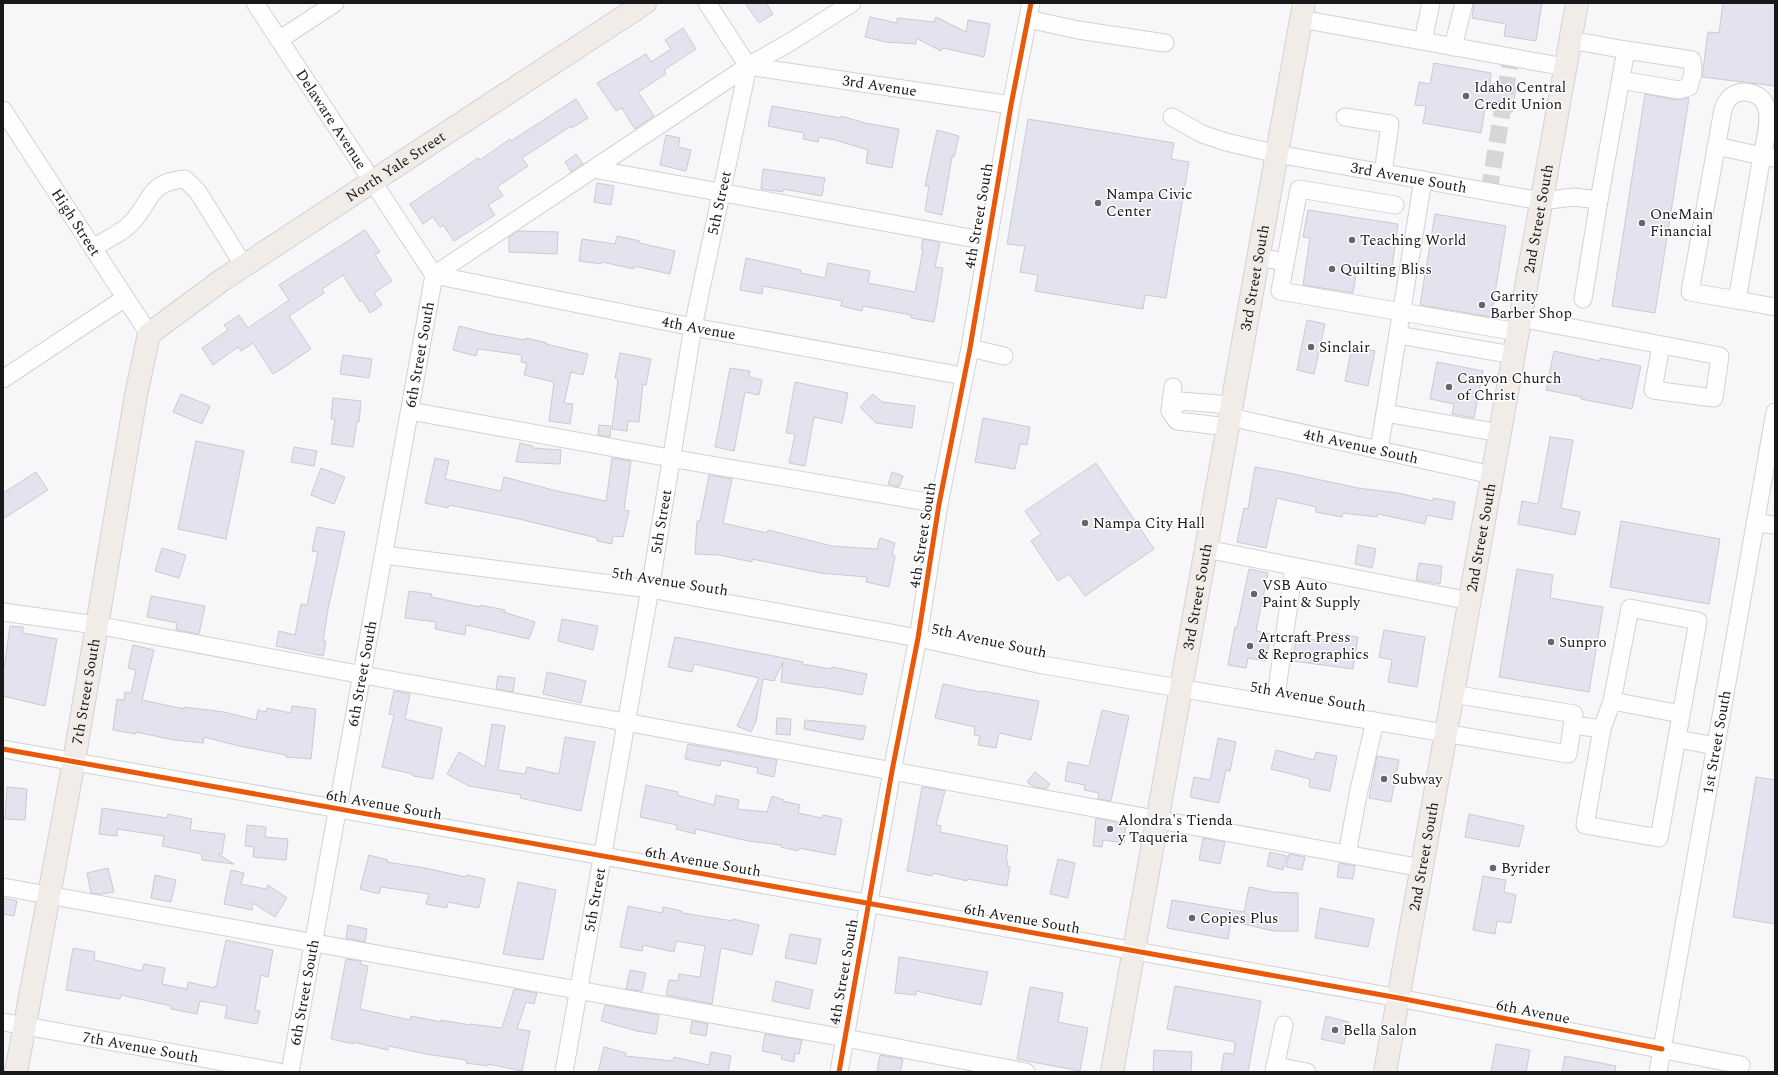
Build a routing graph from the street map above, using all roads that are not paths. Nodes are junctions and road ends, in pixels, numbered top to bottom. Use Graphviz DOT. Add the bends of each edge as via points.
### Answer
graph roads {
  1 [pos="255,3"];
  2 [pos="335,3"];
  3 [pos="645,3"];
  4 [pos="707,3"];
  5 [pos="852,3"];
  6 [pos="1431,3"];
  7 [pos="1464,3"];
  8 [pos="1576,3"];
  9 [pos="1030,11"];
  10 [pos="1302,11"];
  11 [pos="279,40"];
  12 [pos="1570,40"];
  13 [pos="1423,41"];
  14 [pos="1165,43"];
  15 [pos="1453,47"];
  16 [pos="1626,50"];
  17 [pos="748,66"];
  18 [pos="1565,67"];
  19 [pos="1621,80"];
  20 [pos="1011,105"];
  21 [pos="3,110"];
  22 [pos="1172,117"];
  23 [pos="1345,117"];
  24 [pos="1716,146"];
  25 [pos="1277,154"];
  26 [pos="1769,157"];
  27 [pos="593,169"];
  28 [pos="1383,173"];
  29 [pos="1423,180"];
  30 [pos="373,182"];
  31 [pos="721,193"];
  32 [pos="1599,200"];
  33 [pos="1541,201"];
  34 [pos="1395,205"];
  35 [pos="987,241"];
  36 [pos="93,248"];
  37 [pos="1258,257"];
  38 [pos="1285,262"];
  39 [pos="244,266"];
  40 [pos="434,276"];
  41 [pos="125,298"];
  42 [pos="1583,298"];
  43 [pos="1736,300"];
  44 [pos="1775,307"];
  45 [pos="1401,313"];
  46 [pos="1519,325"];
  47 [pos="693,327"];
  48 [pos="149,334"];
  49 [pos="1398,335"];
  50 [pos="1661,345"];
  51 [pos="970,348"];
  52 [pos="1004,356"];
  53 [pos="1513,356"];
  54 [pos="963,376"];
  55 [pos="3,379"];
  56 [pos="1173,387"];
  57 [pos="410,411"];
  58 [pos="1775,412"];
  59 [pos="1385,413"];
  60 [pos="1230,416"];
  61 [pos="1500,433"];
  62 [pos="1379,450"];
  63 [pos="670,458"];
  64 [pos="1492,475"];
  65 [pos="939,504"];
  66 [pos="1755,523"];
  67 [pos="1775,524"];
  68 [pos="1206,549"];
  69 [pos="384,555"];
  70 [pos="1294,566"];
  71 [pos="650,590"];
  72 [pos="1470,601"];
  73 [pos="3,612"];
  74 [pos="96,625"];
  75 [pos="918,638"];
  76 [pos="363,675"];
  77 [pos="1181,688"];
  78 [pos="1453,694"];
  79 [pos="1612,701"];
  80 [pos="1275,704"];
  81 [pos="1681,714"];
  82 [pos="1375,721"];
  83 [pos="625,722"];
  84 [pos="1573,725"];
  85 [pos="1602,729"];
  86 [pos="1446,733"];
  87 [pos="1677,739"];
  88 [pos="1716,746"];
  89 [pos="3,749"];
  90 [pos="74,762"];
  91 [pos="892,771"];
  92 [pos="339,809"];
  93 [pos="1158,819"];
  94 [pos="1347,854"];
  95 [pos="602,856"];
  96 [pos="1422,868"];
  97 [pos="3,887"];
  98 [pos="48,895"];
  99 [pos="868,903"];
  100 [pos="315,944"];
  101 [pos="1134,951"];
  102 [pos="577,991"];
  103 [pos="1399,998"];
  104 [pos="3,1022"];
  105 [pos="1284,1025"];
  106 [pos="25,1026"];
  107 [pos="845,1038"];
  108 [pos="1662,1049"];
  109 [pos="1741,1065"];
  110 [pos="1275,1069"];
  111 [pos="16,1072"];
  112 [pos="279,1072"];
  113 [pos="290,1072"];
  114 [pos="564,1072"];
  115 [pos="839,1072"];
  116 [pos="1026,1072"];
  117 [pos="1112,1072"];
  118 [pos="1307,1072"];
  119 [pos="1385,1072"];
  120 [pos="1658,1072"];
  1 -- 11 [label="street, Delaware Avenue"];
  2 -- 11 [label="street"];
  3 -- 30 [label="main road, North Yale Street"];
  4 -- 17 [label="street"];
  5 -- 17 [label="street"];
  6 -- 13 [label="street"];
  7 -- 15 [label="street"];
  8 -- 12 [label="main road, 2nd Street South"];
  9 -- 14 [label="street" via="1078,30"];
  9 -- 20 [label="street, 4th Street South"];
  10 -- 13 [label="street"];
  10 -- 25 [label="main road, 3rd Street South"];
  11 -- 30 [label="street, Delaware Avenue"];
  12 -- 16 [label="street"];
  12 -- 18 [label="main road, 2nd Street South"];
  13 -- 15 [label="street"];
  15 -- 18 [label="street"];
  16 -- 19 [label="street"];
  16 -- 19 [label="street" via="1692,60 1693,73 1689,87 1679,90"];
  17 -- 20 [label="street, 3rd Avenue"];
  17 -- 27 [label="street"];
  17 -- 31 [label="street, 5th Street"];
  18 -- 33 [label="main road, 2nd Street South"];
  19 -- 32 [label="street"];
  20 -- 35 [label="street, 4th Street South"];
  21 -- 36 [label="street, High Street"];
  22 -- 25 [label="street, 3rd Avenue South" via="1202,134"];
  23 -- 28 [label="street" via="1390,124"];
  24 -- 26 [label="street"];
  24 -- 26 [label="street" via="1723,108 1728,100 1735,94 1756,94 1767,107"];
  24 -- 43 [label="street" via="1690,292"];
  25 -- 28 [label="street, 3rd Avenue South"];
  25 -- 37 [label="main road, 3rd Street South"];
  26 -- 43 [label="street"];
  27 -- 31 [label="street"];
  27 -- 40 [label="street"];
  28 -- 29 [label="street, 3rd Avenue South"];
  29 -- 33 [label="street, 3rd Avenue South"];
  29 -- 45 [label="street"];
  30 -- 39 [label="main road, North Yale Street"];
  30 -- 40 [label="street, Delaware Avenue"];
  31 -- 35 [label="street"];
  31 -- 47 [label="street, 5th Street"];
  32 -- 33 [label="street, 3rd Avenue South" via="1574,197"];
  32 -- 42 [label="street"];
  33 -- 46 [label="main road, 2nd Street South"];
  34 -- 38 [label="street" via="1299,189"];
  35 -- 51 [label="street, 4th Street South"];
  36 -- 39 [label="street" via="127,227 140,214 153,191 172,180 185,179 198,192"];
  36 -- 41 [label="street, High Street"];
  37 -- 38 [label="street"];
  37 -- 60 [label="main road, 3rd Street South"];
  38 -- 45 [label="street" via="1280,291"];
  39 -- 48 [label="main road, North Yale Street"];
  40 -- 47 [label="street, 4th Avenue"];
  40 -- 57 [label="street, 6th Street South"];
  41 -- 48 [label="street, High Street"];
  41 -- 55 [label="street"];
  43 -- 44 [label="street"];
  45 -- 46 [label="street"];
  45 -- 49 [label="street"];
  46 -- 50 [label="street"];
  46 -- 53 [label="main road, 2nd Street South"];
  47 -- 54 [label="street, 4th Avenue"];
  47 -- 63 [label="street, 5th Street"];
  48 -- 74 [label="main road, 7th Street South" via="134,402"];
  49 -- 53 [label="street"];
  49 -- 59 [label="street"];
  51 -- 52 [label="street"];
  51 -- 54 [label="street, 4th Street South"];
  53 -- 61 [label="main road, 2nd Street South"];
  54 -- 65 [label="street, 4th Street South"];
  56 -- 60 [label="street, 4th Avenue South" via="1170,411 1180,401"];
  57 -- 63 [label="street"];
  57 -- 69 [label="street, 6th Street South"];
  58 -- 66 [label="street, 1st Street South"];
  59 -- 61 [label="street"];
  59 -- 62 [label="street"];
  60 -- 62 [label="street, 4th Avenue South"];
  60 -- 68 [label="main road, 3rd Street South"];
  61 -- 64 [label="main road, 2nd Street South"];
  62 -- 64 [label="street, 4th Avenue South"];
  63 -- 65 [label="street"];
  63 -- 71 [label="street, 5th Street"];
  64 -- 72 [label="main road, 2nd Street South"];
  65 -- 75 [label="street, 4th Street South"];
  66 -- 67 [label="street"];
  66 -- 88 [label="street, 1st Street South"];
  68 -- 70 [label="street"];
  68 -- 77 [label="main road, 3rd Street South"];
  69 -- 71 [label="street, 5th Avenue South"];
  69 -- 76 [label="street, 6th Street South"];
  70 -- 72 [label="street"];
  70 -- 80 [label="street"];
  71 -- 75 [label="street, 5th Avenue South"];
  71 -- 83 [label="street, 5th Street"];
  72 -- 78 [label="main road, 2nd Street South"];
  73 -- 74 [label="street"];
  74 -- 76 [label="street"];
  74 -- 90 [label="main road, 7th Street South"];
  75 -- 77 [label="street, 5th Avenue South" via="1043,665"];
  75 -- 91 [label="street, 4th Street South"];
  76 -- 83 [label="street"];
  76 -- 92 [label="street, 6th Street South"];
  77 -- 80 [label="street, 5th Avenue South"];
  77 -- 93 [label="main road, 3rd Street South"];
  78 -- 84 [label="street" via="1574,714"];
  78 -- 86 [label="main road, 2nd Street South"];
  79 -- 81 [label="street"];
  79 -- 81 [label="street" via="1630,608 1690,619 1698,621"];
  79 -- 85 [label="street"];
  80 -- 82 [label="street, 5th Avenue South"];
  81 -- 87 [label="street"];
  82 -- 86 [label="street, 5th Avenue South"];
  82 -- 94 [label="street"];
  83 -- 91 [label="street"];
  83 -- 95 [label="street, 5th Street"];
  84 -- 85 [label="street"];
  84 -- 86 [label="street, 5th Avenue South" via="1568,754"];
  85 -- 87 [label="street" via="1585,825 1660,838"];
  86 -- 96 [label="main road, 2nd Street South"];
  87 -- 88 [label="street"];
  88 -- 108 [label="street, 1st Street South"];
  89 -- 90 [label="street, 6th Avenue South"];
  90 -- 92 [label="street, 6th Avenue South"];
  90 -- 98 [label="main road, 7th Street South"];
  91 -- 93 [label="street"];
  91 -- 99 [label="street, 4th Street South"];
  92 -- 95 [label="street, 6th Avenue South"];
  92 -- 100 [label="street, 6th Street South"];
  93 -- 94 [label="street"];
  93 -- 101 [label="main road, 3rd Street South"];
  94 -- 96 [label="street"];
  95 -- 99 [label="street, 6th Avenue South"];
  95 -- 102 [label="street, 5th Street"];
  96 -- 103 [label="main road, 2nd Street South"];
  97 -- 98 [label="street"];
  98 -- 100 [label="street"];
  98 -- 106 [label="main road, 7th Street South"];
  99 -- 101 [label="street, 6th Avenue South"];
  99 -- 107 [label="street, 4th Street South"];
  100 -- 102 [label="street"];
  100 -- 113 [label="street, 6th Street South"];
  101 -- 103 [label="street, 6th Avenue South"];
  101 -- 117 [label="main road, 3rd Street South"];
  102 -- 107 [label="street"];
  102 -- 114 [label="street, 5th Street"];
  103 -- 108 [label="street, 6th Avenue"];
  103 -- 119 [label="main road, 2nd Street South"];
  104 -- 106 [label="street, 7th Avenue South"];
  105 -- 110 [label="street"];
  106 -- 111 [label="main road, 7th Street South"];
  106 -- 112 [label="street, 7th Avenue South"];
  107 -- 115 [label="street, 4th Street South"];
  107 -- 116 [label="street"];
  108 -- 109 [label="street, 6th Avenue"];
  108 -- 120 [label="street, 1st Street South"];
  110 -- 118 [label="street"];
}
